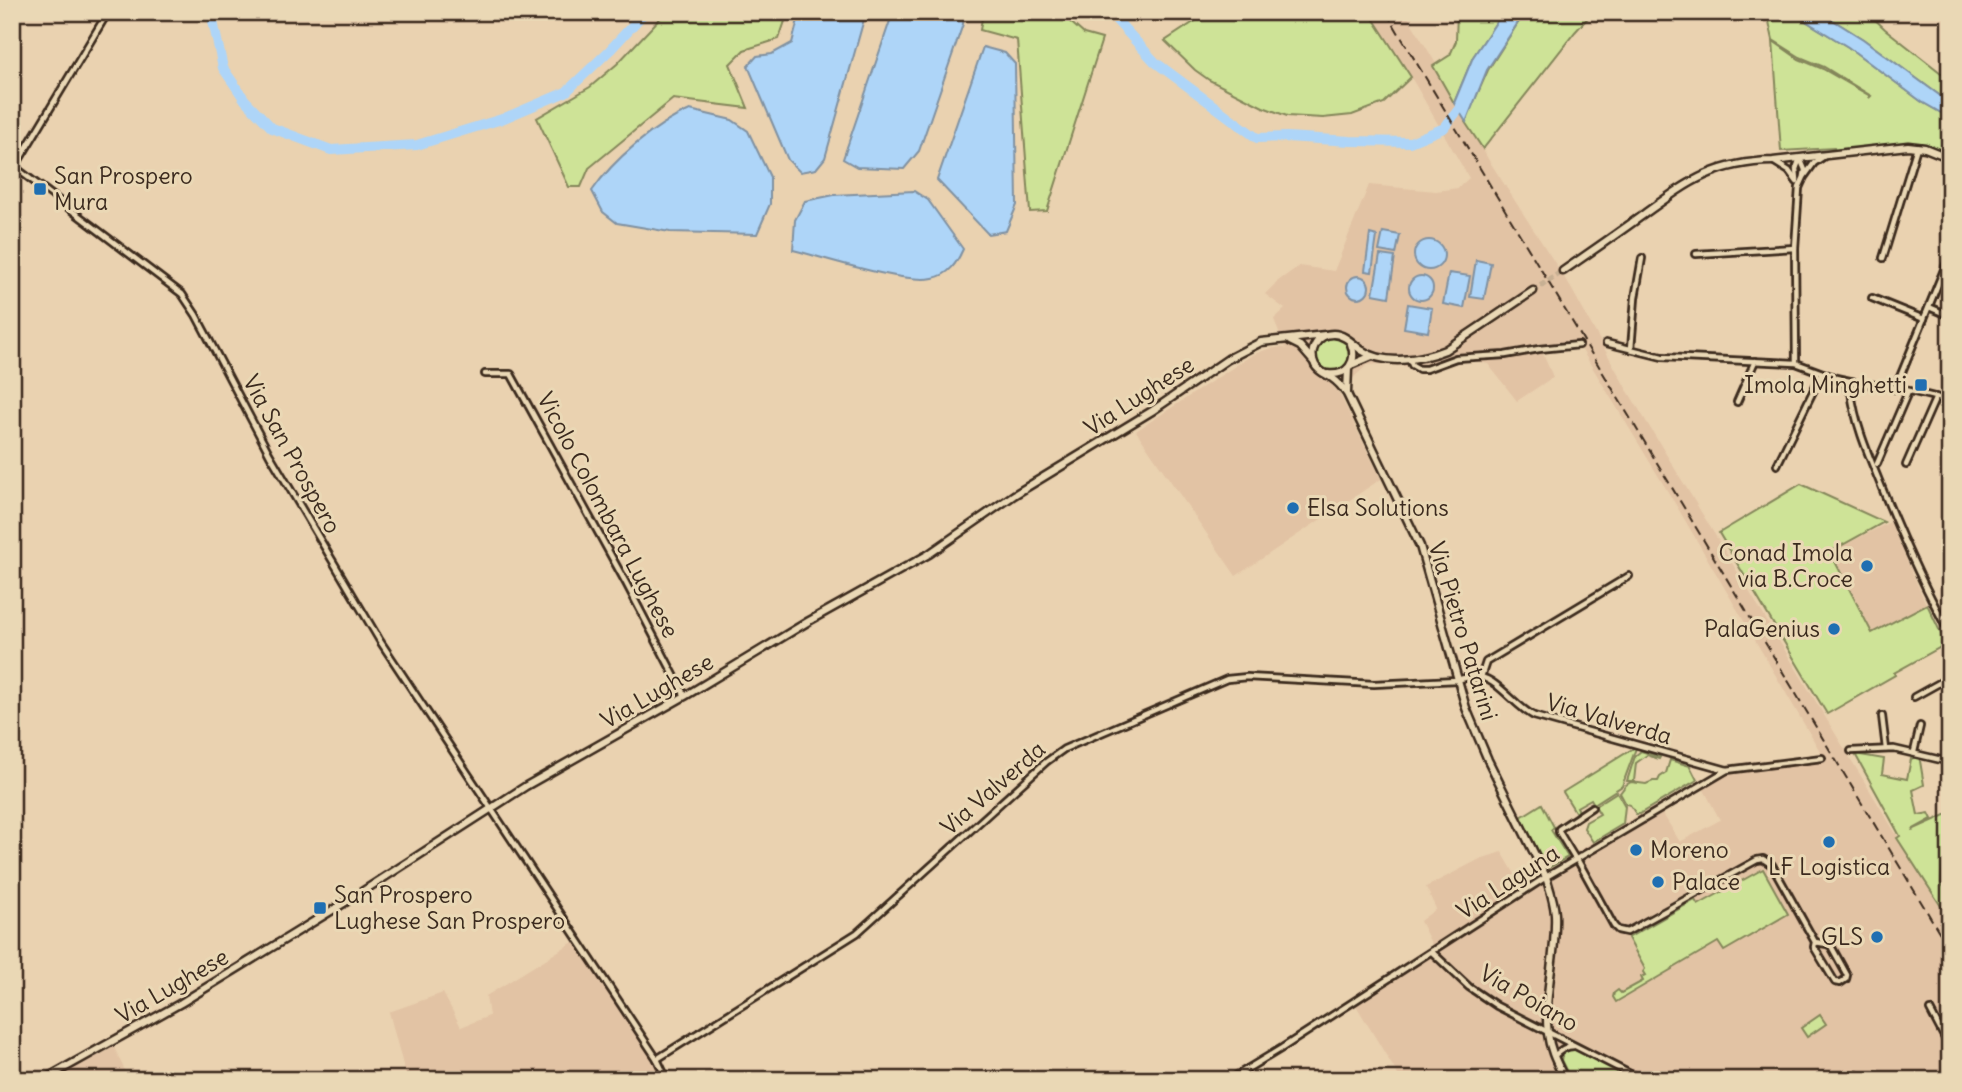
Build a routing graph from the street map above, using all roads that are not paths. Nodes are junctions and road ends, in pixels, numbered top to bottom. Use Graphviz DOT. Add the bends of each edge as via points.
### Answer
graph roads {
  1 [pos="108,12"];
  2 [pos="1917,147"];
  3 [pos="1828,155"];
  4 [pos="1800,158"];
  5 [pos="1950,158"];
  6 [pos="1773,161"];
  7 [pos="13,166"];
  8 [pos="1804,177"];
  9 [pos="1798,185"];
  10 [pos="1795,247"];
  11 [pos="1696,254"];
  12 [pos="1950,255"];
  13 [pos="1642,258"];
  14 [pos="1883,258"];
  15 [pos="1563,271"];
  16 [pos="1533,291"];
  17 [pos="1872,298"];
  18 [pos="1928,307"];
  19 [pos="1950,316"];
  20 [pos="1924,319"];
  21 [pos="1325,335"];
  22 [pos="1288,340"];
  23 [pos="1350,342"];
  24 [pos="1606,343"];
  25 [pos="1579,345"];
  26 [pos="1631,349"];
  27 [pos="1371,356"];
  28 [pos="1410,360"];
  29 [pos="1755,361"];
  30 [pos="1314,363"];
  31 [pos="1796,363"];
  32 [pos="1350,367"];
  33 [pos="1324,373"];
  34 [pos="1822,373"];
  35 [pos="485,374"];
  36 [pos="1848,383"];
  37 [pos="1856,385"];
  38 [pos="1895,389"];
  39 [pos="1851,391"];
  40 [pos="1908,392"];
  41 [pos="1348,394"];
  42 [pos="1936,397"];
  43 [pos="1949,399"];
  44 [pos="1737,401"];
  45 [pos="1877,464"];
  46 [pos="1906,465"];
  47 [pos="1777,466"];
  48 [pos="1629,576"];
  49 [pos="1950,634"];
  50 [pos="1481,677"];
  51 [pos="1950,677"];
  52 [pos="1457,680"];
  53 [pos="685,696"];
  54 [pos="1914,697"];
  55 [pos="1882,716"];
  56 [pos="1920,726"];
  57 [pos="1886,749"];
  58 [pos="1851,751"];
  59 [pos="1914,752"];
  60 [pos="1822,758"];
  61 [pos="1950,761"];
  62 [pos="1727,770"];
  63 [pos="491,807"];
  64 [pos="1592,807"];
  65 [pos="1576,859"];
  66 [pos="1546,877"];
  67 [pos="1815,942"];
  68 [pos="1823,944"];
  69 [pos="1432,951"];
  70 [pos="1818,953"];
  71 [pos="1930,1010"];
  72 [pos="1548,1032"];
  73 [pos="1577,1047"];
  74 [pos="1950,1048"];
  75 [pos="1554,1057"];
  76 [pos="657,1059"];
  77 [pos="1857,1075"];
  78 [pos="43,1080"];
  79 [pos="667,1080"];
  80 [pos="1229,1080"];
  81 [pos="1565,1080"];
  82 [pos="1642,1080"];
  83 [pos="1848,1080"];
  1 -- 7 [label="street"];
  2 -- 3 [label="main road"];
  2 -- 5 [label="main road"];
  2 -- 14 [label="street"];
  3 -- 4 [label="main road"];
  3 -- 8 [label="street" via="1814,163"];
  4 -- 6 [label="main road"];
  4 -- 8 [label="street"];
  4 -- 9 [label="street"];
  6 -- 9 [label="street"];
  6 -- 15 [label="main road" via="1728,166 1677,189"];
  7 -- 63 [label="street, Via San Prospero" via="182,294 380,641"];
  8 -- 9 [label="street"];
  9 -- 10 [label="street"];
  10 -- 11 [label="street"];
  10 -- 31 [label="street"];
  12 -- 18 [label="street"];
  13 -- 26 [label="street"];
  16 -- 28 [label="main road" via="1445,350"];
  17 -- 20 [label="street"];
  18 -- 19 [label="street"];
  18 -- 20 [label="street"];
  20 -- 38 [label="street"];
  21 -- 22 [label="main road, Via Lughese"];
  21 -- 23 [label="main road, Via Lughese" via="1339,335"];
  21 -- 30 [label="main road" via="1315,344"];
  22 -- 30 [label="main road"];
  22 -- 53 [label="main road, Via Lughese" via="1261,342 1228,359 929,554"];
  23 -- 27 [label="main road, Via Lughese"];
  23 -- 32 [label="main road" via="1354,354"];
  24 -- 26 [label="street"];
  25 -- 28 [label="street" via="1456,358 1426,369"];
  26 -- 29 [label="street" via="1662,357"];
  27 -- 28 [label="main road"];
  27 -- 32 [label="main road"];
  29 -- 31 [label="street"];
  29 -- 44 [label="street"];
  30 -- 33 [label="main road"];
  31 -- 34 [label="street"];
  32 -- 33 [label="main road" via="1337,375"];
  32 -- 41 [label="main road, Via Pietro Patarini"];
  33 -- 41 [label="main road, Via Pietro Patarini"];
  34 -- 36 [label="street"];
  34 -- 47 [label="street"];
  35 -- 53 [label="street, Vicolo Colombara Lughese" via="511,374"];
  36 -- 37 [label="street"];
  36 -- 39 [label="street"];
  37 -- 38 [label="street"];
  37 -- 39 [label="street"];
  38 -- 40 [label="street"];
  39 -- 49 [label="street" via="1859,430 1896,523"];
  40 -- 42 [label="street"];
  40 -- 45 [label="street"];
  41 -- 52 [label="main road, Via Pietro Patarini" via="1420,545"];
  42 -- 43 [label="street"];
  42 -- 46 [label="street"];
  48 -- 50 [label="street" via="1486,662"];
  50 -- 52 [label="street, Via Valverda"];
  50 -- 62 [label="street, Via Valverda" via="1534,716"];
  51 -- 54 [label="street"];
  52 -- 66 [label="main road, Via Pietro Patarini" via="1475,732"];
  52 -- 76 [label="street, Via Valverda" via="1374,684 1227,679 1064,749 857,933"];
  53 -- 63 [label="main road, Via Lughese"];
  55 -- 57 [label="street"];
  56 -- 59 [label="street"];
  57 -- 58 [label="street"];
  57 -- 59 [label="street"];
  59 -- 61 [label="street"];
  60 -- 62 [label="street, Via Laguna"];
  62 -- 65 [label="street, Via Laguna"];
  63 -- 76 [label="street"];
  63 -- 78 [label="main road, Via Lughese" via="205,988"];
  64 -- 65 [label="street" via="1559,829"];
  65 -- 66 [label="street, Via Laguna"];
  65 -- 67 [label="street" via="1614,926 1627,932 1763,859 1772,864"];
  66 -- 69 [label="street, Via Laguna"];
  66 -- 72 [label="main road, Via Pietro Patarini" via="1555,912"];
  67 -- 68 [label="street"];
  67 -- 70 [label="street"];
  68 -- 70 [label="street"];
  68 -- 70 [label="street" via="1831,946 1846,979 1835,982"];
  69 -- 72 [label="street, Via Poiano" via="1478,993"];
  69 -- 80 [label="street, Via Laguna"];
  71 -- 74 [label="street"];
  72 -- 73 [label="street, Via Poiano"];
  72 -- 75 [label="main road, Via Pietro Patarini"];
  73 -- 75 [label="street, Via Poiano" via="1569,1046"];
  73 -- 82 [label="street, Via Poiano"];
  75 -- 81 [label="main road, Via Pietro Patarini"];
  76 -- 79 [label="street"];
  77 -- 83 [label="street"];
}
